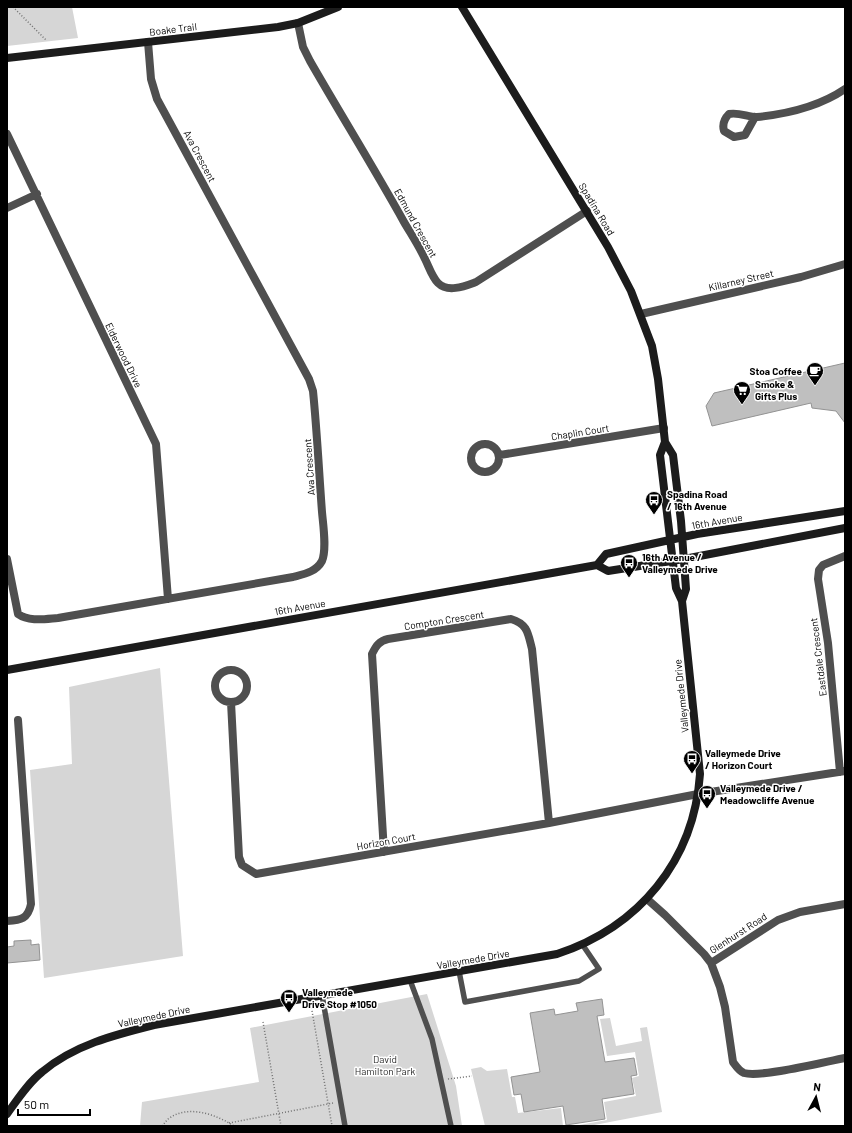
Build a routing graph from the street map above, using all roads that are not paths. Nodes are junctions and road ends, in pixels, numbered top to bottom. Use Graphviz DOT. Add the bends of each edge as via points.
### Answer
graph roads {
  1 [pos="338,7"];
  2 [pos="462,7"];
  3 [pos="298,23"];
  4 [pos="148,42"];
  5 [pos="7,58"];
  6 [pos="845,89"];
  7 [pos="755,117"];
  8 [pos="7,134"];
  9 [pos="37,194"];
  10 [pos="7,208"];
  11 [pos="587,211"];
  12 [pos="845,264"];
  13 [pos="641,314"];
  14 [pos="664,428"];
  15 [pos="665,442"];
  16 [pos="500,455"];
  17 [pos="845,511"];
  18 [pos="845,528"];
  19 [pos="682,538"];
  20 [pos="670,540"];
  21 [pos="845,556"];
  22 [pos="7,559"];
  23 [pos="684,559"];
  24 [pos="672,560"];
  25 [pos="597,565"];
  26 [pos="168,599"];
  27 [pos="682,600"];
  28 [pos="7,670"];
  29 [pos="231,702"];
  30 [pos="18,720"];
  31 [pos="842,772"];
  32 [pos="698,794"];
  33 [pos="549,823"];
  34 [pos="384,852"];
  35 [pos="646,899"];
  36 [pos="845,904"];
  37 [pos="7,921"];
  38 [pos="582,944"];
  39 [pos="711,963"];
  40 [pos="459,971"];
  41 [pos="410,980"];
  42 [pos="322,995"];
  43 [pos="845,1058"];
  44 [pos="7,1114"];
  45 [pos="345,1126"];
  46 [pos="451,1126"];
  1 -- 3 [label="street, Boake Trail"];
  2 -- 11 [label="street, Spadina Road"];
  3 -- 4 [label="street, Boake Trail"];
  3 -- 11 [label="street, Edmund Crescent" via="303,47 310,61 439,284 455,288 476,282"];
  4 -- 5 [label="street, Boake Trail"];
  4 -- 26 [label="street, Ava Crescent" via="151,79 157,99 313,392 324,547 322,560 317,568 307,574"];
  6 -- 7 [label="street" via="803,108"];
  8 -- 9 [label="street, Elderwood Drive"];
  9 -- 10 [label="street"];
  9 -- 26 [label="street, Elderwood Drive" via="156,444"];
  11 -- 13 [label="street, Spadina Road"];
  12 -- 13 [label="street, Killarney Street" via="801,277"];
  13 -- 14 [label="street, Spadina Road" via="652,346"];
  14 -- 15 [label="street, Spadina Road"];
  14 -- 16 [label="street, Chaplin Court"];
  15 -- 19 [label="street, Spadina Road" via="673,455"];
  15 -- 20 [label="street, Spadina Road" via="660,455"];
  17 -- 19 [label="street, 16th Avenue"];
  18 -- 23 [label="street, 16th Avenue"];
  19 -- 20 [label="street, 16th Avenue"];
  19 -- 23 [label="street, Spadina Road"];
  20 -- 24 [label="street, Spadina Road"];
  20 -- 25 [label="street, 16th Avenue" via="606,554"];
  21 -- 31 [label="street, Eastdale Crescent" via="823,565 819,570 818,579 828,643"];
  22 -- 26 [label="street, Ava Crescent" via="18,614 23,618 58,618"];
  23 -- 24 [label="street, 16th Avenue"];
  23 -- 27 [label="street, Valleymede Drive" via="686,589"];
  24 -- 25 [label="street, 16th Avenue" via="608,571"];
  24 -- 27 [label="street, Valleymede Drive" via="676,588"];
  25 -- 28 [label="street, 16th Avenue"];
  27 -- 32 [label="street, Valleymede Drive" via="700,774"];
  29 -- 34 [label="street, Horizon Court" via="237,838 242,865 256,874"];
  30 -- 37 [label="street" via="31,904 30,909 20,920"];
  31 -- 32 [label="street, Horizon Court"];
  32 -- 33 [label="street, Horizon Court"];
  32 -- 35 [label="street, Valleymede Drive" via="694,816 672,868"];
  33 -- 34 [label="street, Horizon Court"];
  33 -- 34 [label="street, Compton Crescent" via="532,649 527,630 520,621 511,619 388,639 381,641 372,654"];
  35 -- 38 [label="street, Valleymede Drive" via="623,921"];
  35 -- 39 [label="street"];
  36 -- 39 [label="street, Glenhurst Road" via="800,912 778,920"];
  38 -- 40 [label="street, Valleymede Drive" via="557,954"];
  38 -- 40 [label="lane" via="599,969 579,981 465,1002"];
  39 -- 43 [label="street" via="725,1007 733,1062 743,1072 761,1074"];
  40 -- 41 [label="street, Valleymede Drive"];
  41 -- 42 [label="street, Valleymede Drive"];
  41 -- 46 [label="lane" via="432,1039"];
  42 -- 44 [label="street, Valleymede Drive" via="154,1025 94,1041 42,1072"];
  42 -- 45 [label="lane"];
}
